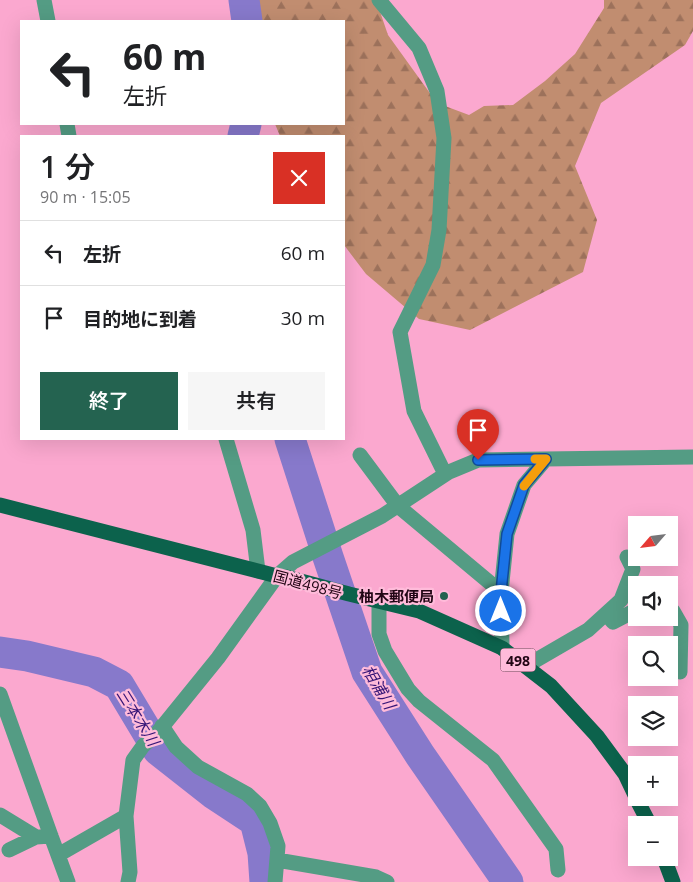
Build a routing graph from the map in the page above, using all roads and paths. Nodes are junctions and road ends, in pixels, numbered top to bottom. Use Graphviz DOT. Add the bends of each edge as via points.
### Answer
graph roads {
  1 [pos="44,0"];
  2 [pos="380,0"];
  3 [pos="48,20"];
  4 [pos="226,440"];
  5 [pos="360,455"];
  6 [pos="693,457"];
  7 [pos="546,459"];
  8 [pos="445,474"];
  9 [pos="0,505"];
  10 [pos="398,506"];
  11 [pos="627,557"];
  12 [pos="258,571"];
  13 [pos="281,576"];
  14 [pos="501,592"];
  15 [pos="379,602"];
  16 [pos="606,614"];
  17 [pos="628,614"];
  18 [pos="678,620"];
  19 [pos="502,648"];
  20 [pos="526,666"];
  21 [pos="680,672"];
  22 [pos="0,694"];
  23 [pos="160,729"];
  24 [pos="628,780"];
  25 [pos="0,815"];
  26 [pos="126,816"];
  27 [pos="43,837"];
  28 [pos="9,850"];
  29 [pos="58,854"];
  30 [pos="277,860"];
  31 [pos="667,866"];
  32 [pos="558,870"];
  33 [pos="68,882"];
  34 [pos="128,882"];
  35 [pos="275,882"];
  36 [pos="387,882"];
  37 [pos="673,882"];
  1 -- 3 [label="street"];
  2 -- 8 [label="street" via="419,48 437,91 444,138 439,230 433,265 400,332 414,411"];
  4 -- 12 [label="street" via="253,530"];
  5 -- 10 [label="street"];
  6 -- 7 [label="street"];
  7 -- 8 [label="street" via="478,460"];
  7 -- 14 [label="street" via="524,485 507,534"];
  8 -- 10 [label="street"];
  9 -- 12 [label="highway, 国道498号 / 498"];
  10 -- 13 [label="street" via="293,562"];
  10 -- 14 [label="street"];
  11 -- 16 [label="street" via="633,569 621,600"];
  12 -- 13 [label="highway, 国道498号 / 498"];
  13 -- 15 [label="highway, 国道498号 / 498"];
  13 -- 23 [label="street"];
  14 -- 19 [label="street"];
  15 -- 19 [label="highway, 国道498号 / 498" via="419,611"];
  15 -- 32 [label="street" via="379,634 385,651 408,689 493,760 556,849"];
  16 -- 17 [label="street" via="613,622"];
  16 -- 20 [label="street" via="588,630"];
  18 -- 21 [label="street" via="681,625"];
  19 -- 20 [label="highway, 国道498号 / 498"];
  20 -- 24 [label="highway, 国道498号 / 498" via="551,686 597,736"];
  22 -- 27 [label="street"];
  23 -- 26 [label="street" via="133,760"];
  23 -- 30 [label="street" via="198,767 247,794 260,806 278,846"];
  25 -- 27 [label="street"];
  26 -- 29 [label="street"];
  26 -- 34 [label="street"];
  27 -- 28 [label="street"];
  27 -- 29 [label="street"];
  29 -- 33 [label="street"];
  30 -- 35 [label="street"];
  30 -- 36 [label="street" via="376,877"];
  31 -- 37 [label="highway"];
}
